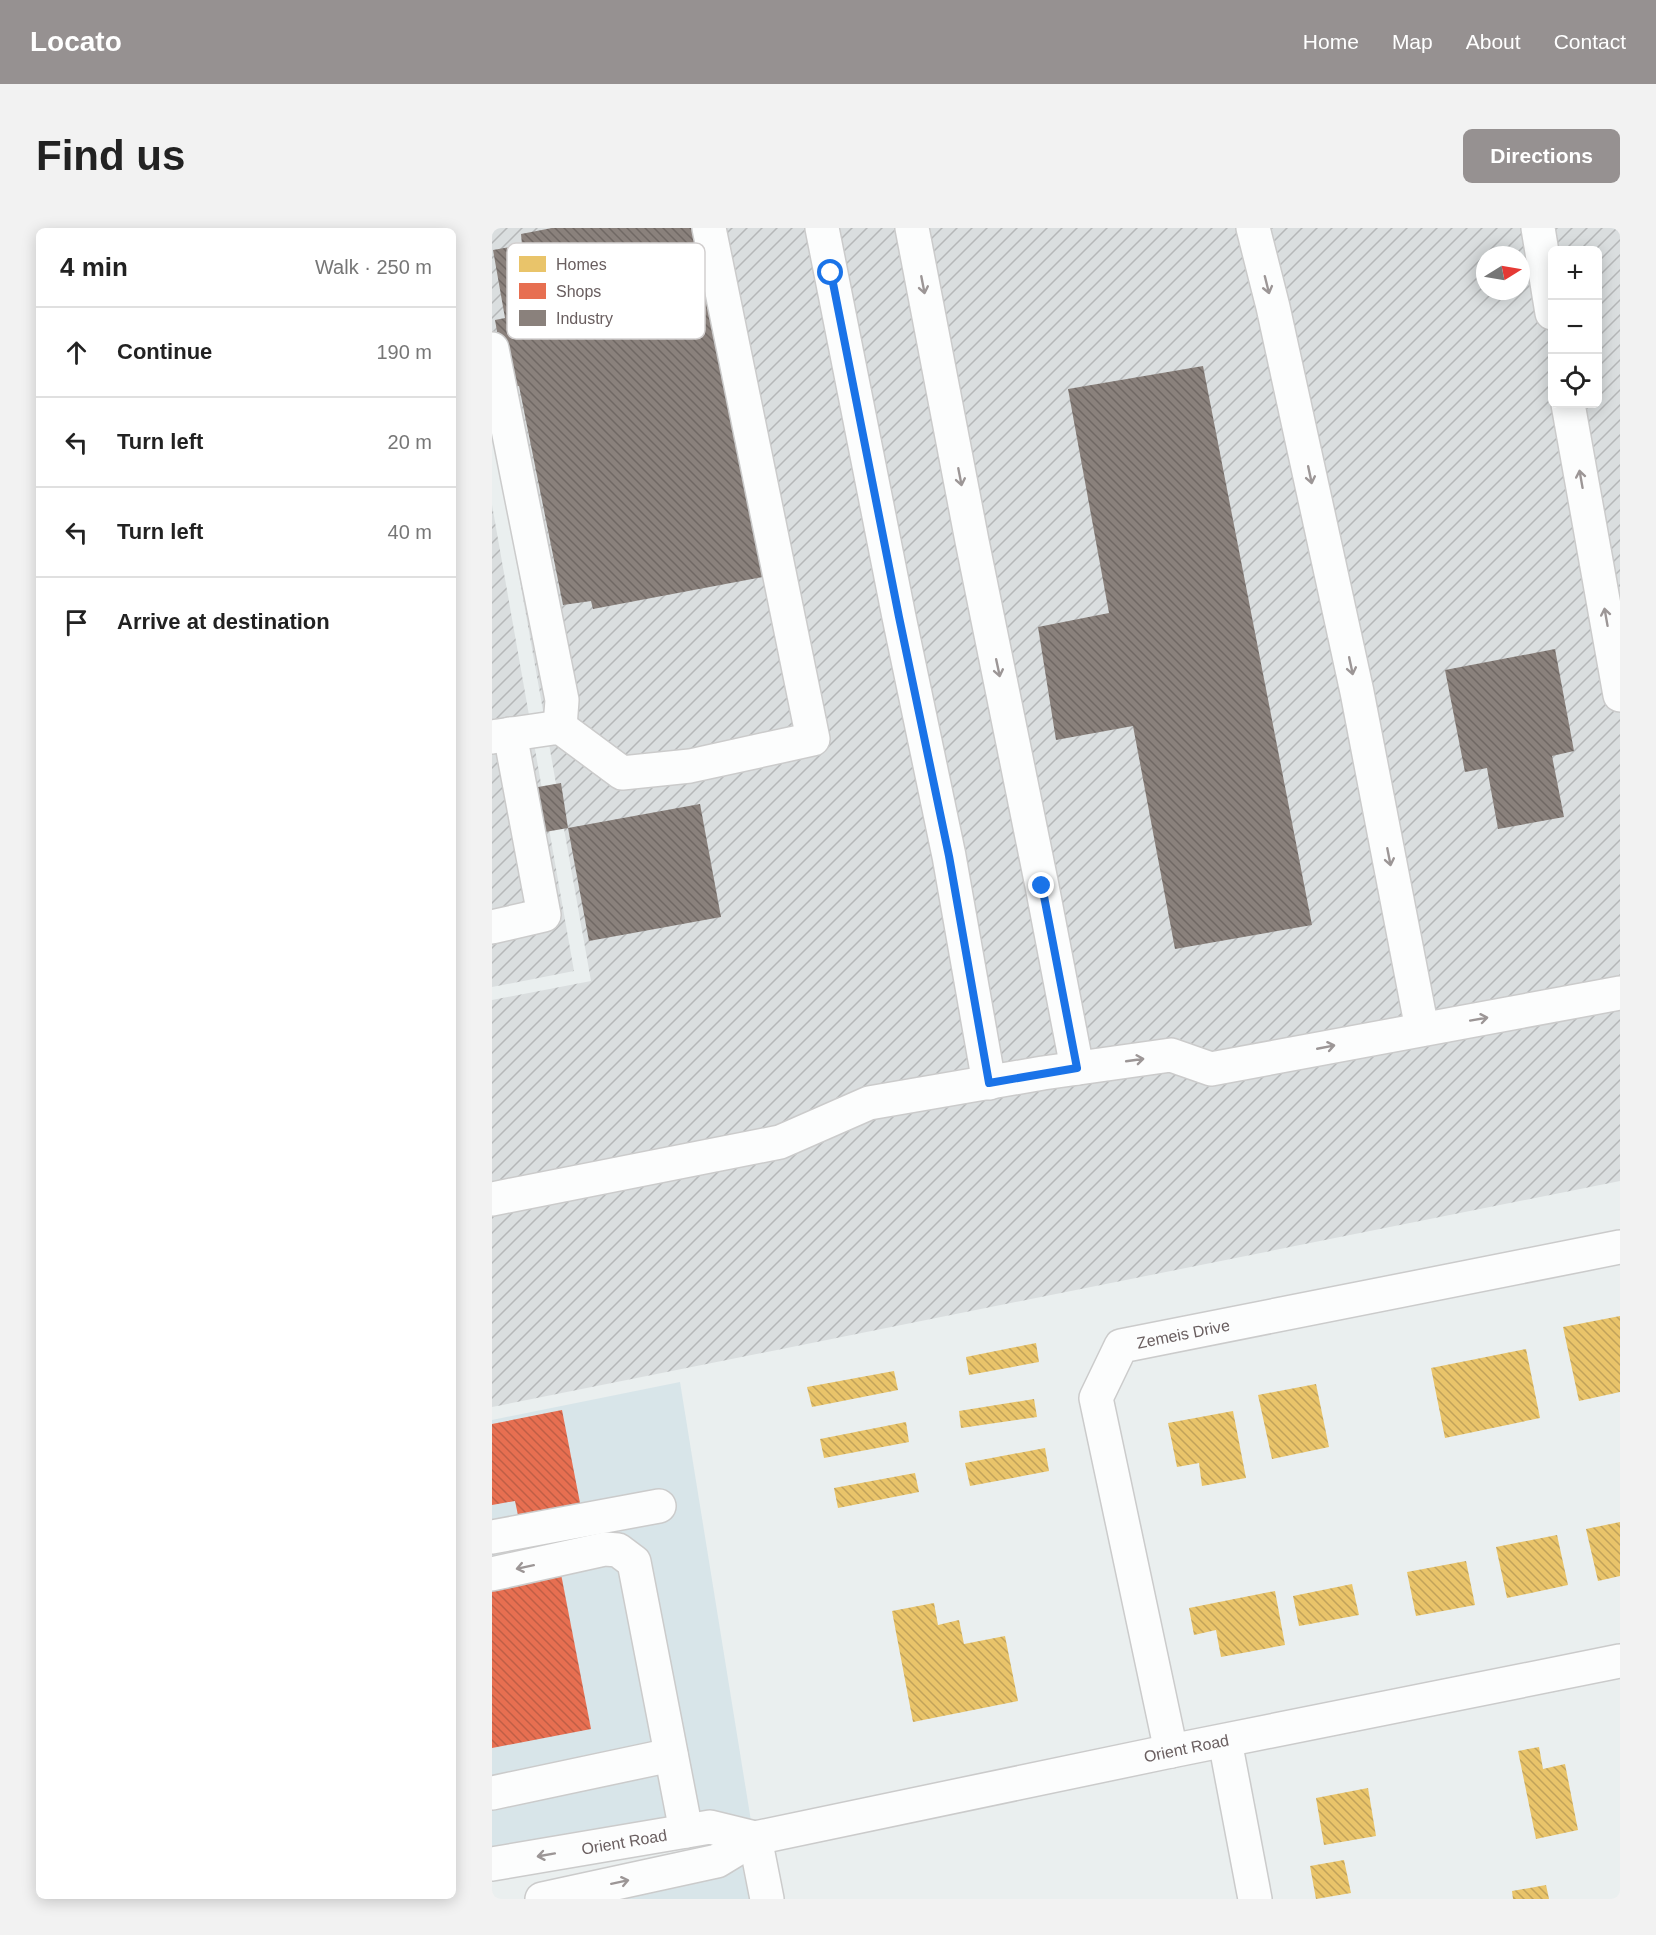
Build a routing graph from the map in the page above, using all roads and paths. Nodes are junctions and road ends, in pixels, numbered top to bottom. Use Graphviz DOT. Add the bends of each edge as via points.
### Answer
graph roads {
  1 [pos="709,228"];
  2 [pos="822,228"];
  3 [pos="912,228"];
  4 [pos="1253,228"];
  5 [pos="1538,228"];
  6 [pos="1550,300"];
  7 [pos="492,349"];
  8 [pos="1569,408"];
  9 [pos="1620,695"];
  10 [pos="560,727"];
  11 [pos="501,735"];
  12 [pos="492,927"];
  13 [pos="1620,993"];
  14 [pos="1422,1029"];
  15 [pos="1077,1068"];
  16 [pos="989,1083"];
  17 [pos="492,1198"];
  18 [pos="1620,1247"];
  19 [pos="659,1506"];
  20 [pos="492,1537"];
  21 [pos="492,1574"];
  22 [pos="1619,1668"];
  23 [pos="1225,1740"];
  24 [pos="1171,1751"];
  25 [pos="671,1755"];
  26 [pos="492,1793"];
  27 [pos="686,1831"];
  28 [pos="755,1838"];
  29 [pos="492,1864"];
  30 [pos="542,1899"];
  31 [pos="767,1899"];
  32 [pos="1255,1899"];
  1 -- 10 [label="street" via="813,739 690,766 622,773"];
  2 -- 16 [label="street" via="949,856"];
  3 -- 15 [label="street, one-way"];
  4 -- 14 [label="street, one-way" via="1357,692"];
  5 -- 6 [label="street"];
  7 -- 10 [label="street" via="562,700"];
  9 -- 8 [label="street, one-way"];
  10 -- 11 [label="street"];
  11 -- 12 [label="street" via="544,915"];
  14 -- 13 [label="street, one-way"];
  15 -- 14 [label="street, one-way" via="1171,1055 1211,1069"];
  15 -- 16 [label="street"];
  16 -- 17 [label="street" via="869,1103 780,1142"];
  18 -- 24 [label="street, Zemeis Drive" via="1121,1346 1096,1398"];
  19 -- 20 [label="street"];
  25 -- 21 [label="street, one-way" via="634,1562 618,1551 605,1549"];
  22 -- 23 [label="street, Orient Road"];
  23 -- 24 [label="street, Orient Road"];
  23 -- 32 [label="street"];
  24 -- 28 [label="street, Orient Road"];
  25 -- 26 [label="street"];
  25 -- 27 [label="street"];
  27 -- 28 [label="street, Orient Road" via="710,1827"];
  27 -- 29 [label="street, Orient Road, one-way"];
  30 -- 28 [label="street, Orient Road, one-way" via="717,1861"];
  28 -- 31 [label="street"];
}
